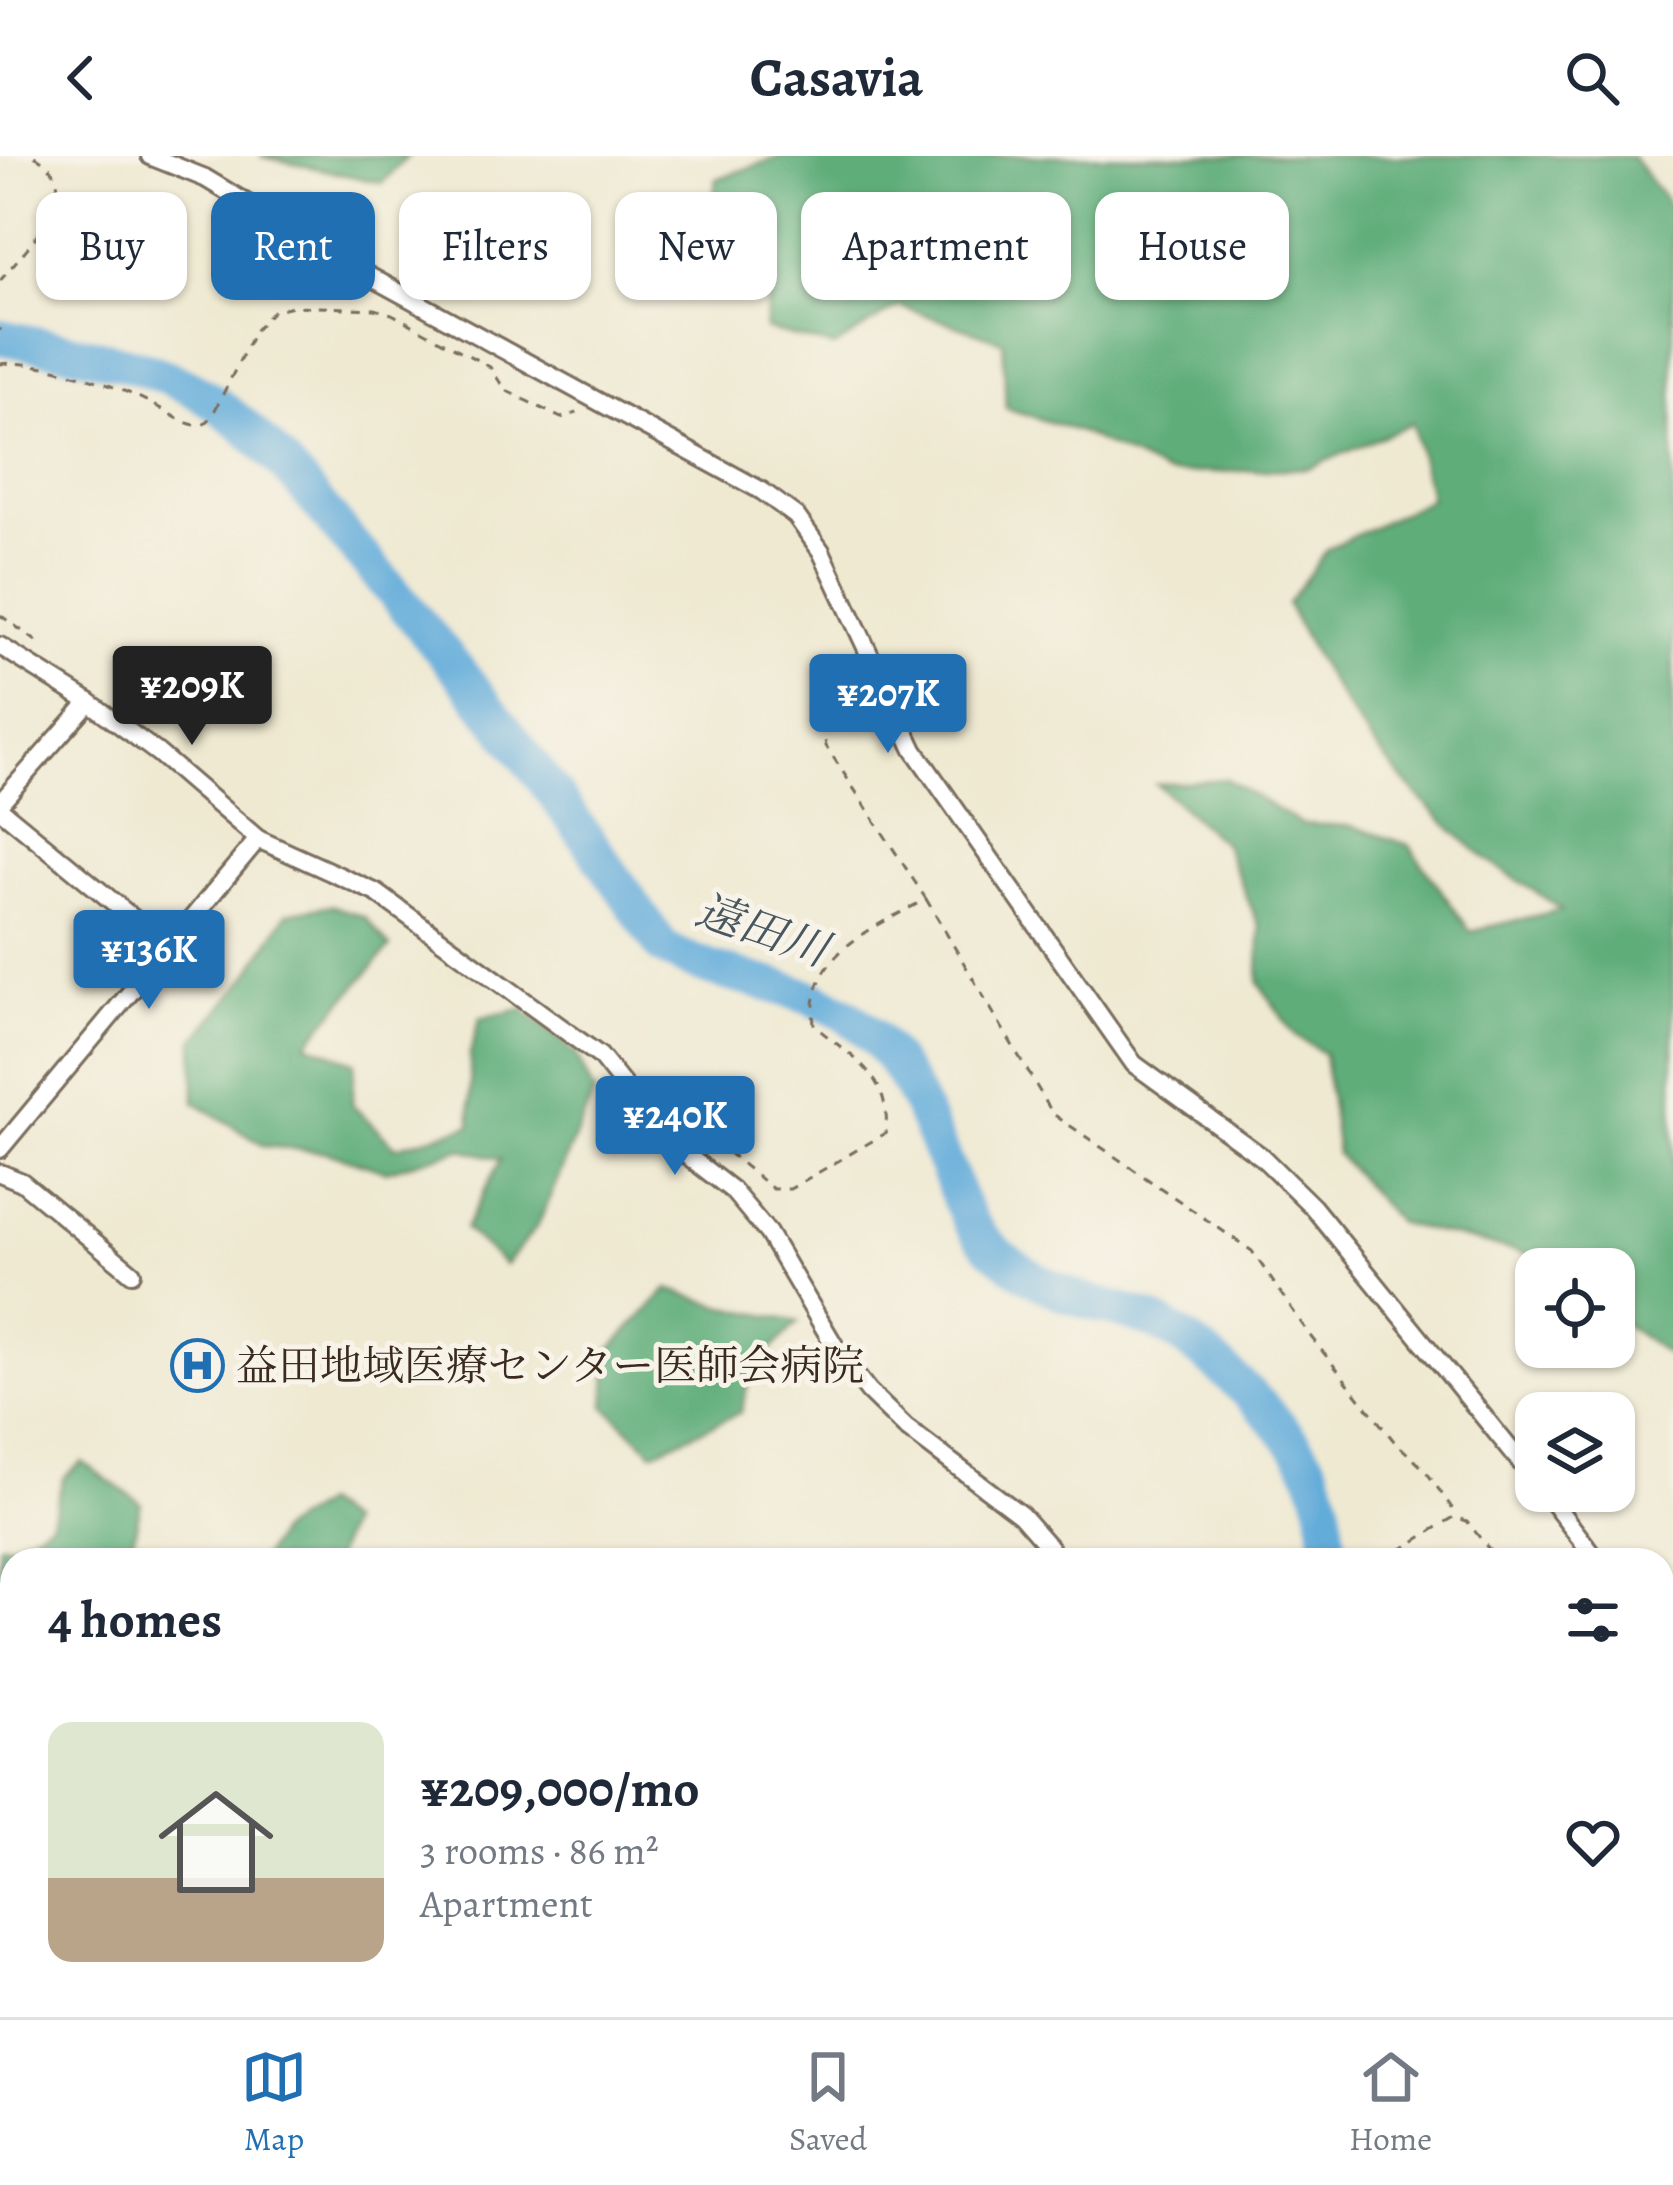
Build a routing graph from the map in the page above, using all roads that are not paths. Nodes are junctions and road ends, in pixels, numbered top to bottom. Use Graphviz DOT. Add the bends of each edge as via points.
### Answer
graph roads {
  1 [pos="151,156"];
  2 [pos="0,646"];
  3 [pos="89,702"];
  4 [pos="0,806"];
  5 [pos="258,839"];
  6 [pos="168,947"];
  7 [pos="0,1149"];
  8 [pos="0,1173"];
  9 [pos="132,1273"];
  10 [pos="1515,1455"];
  11 [pos="1560,1512"];
  12 [pos="1046,1548"];
  13 [pos="1588,1548"];
  1 -- 10 [label="street" via="205,178 796,516 821,550 914,750 1134,1064 1262,1157 1313,1207"];
  2 -- 3 [label="street"];
  3 -- 4 [label="street"];
  3 -- 5 [label="street"];
  4 -- 6 [label="street"];
  5 -- 6 [label="street"];
  5 -- 12 [label="street" via="376,892 599,1056 665,1139 732,1190 768,1232 869,1392 1021,1515"];
  6 -- 7 [label="street"];
  8 -- 9 [label="street" via="22,1182"];
  11 -- 13 [label="street"];
}
